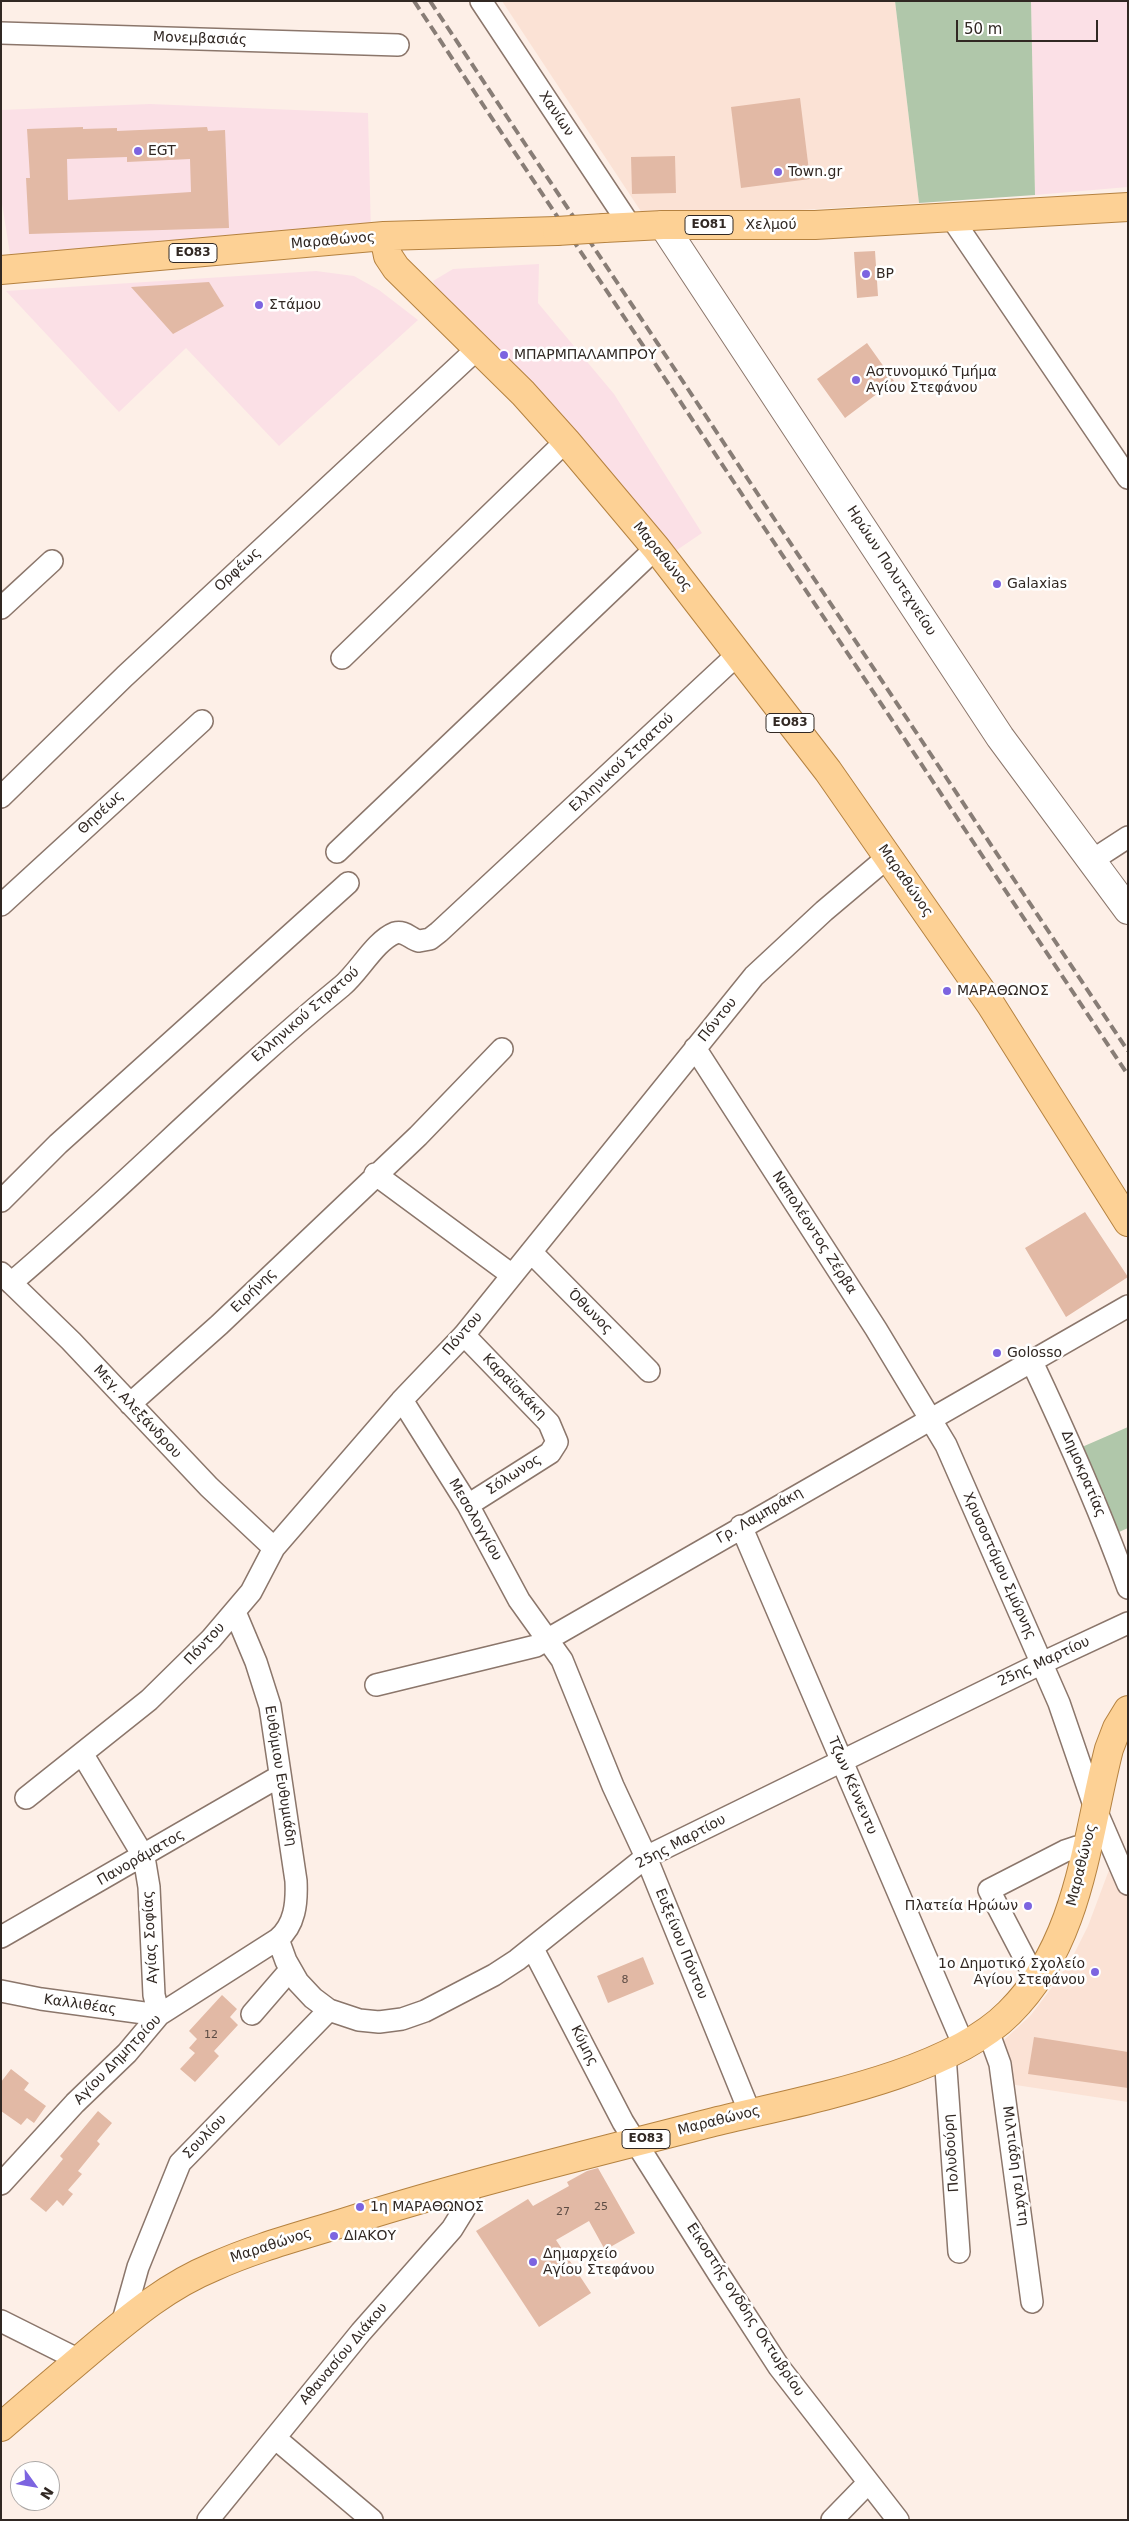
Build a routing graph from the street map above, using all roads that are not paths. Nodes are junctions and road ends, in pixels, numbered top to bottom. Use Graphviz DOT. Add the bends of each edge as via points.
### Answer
graph roads {
  1 [pos="481,1"];
  2 [pos="1,33"];
  3 [pos="398,45"];
  4 [pos="1128,207"];
  5 [pos="951,217"];
  6 [pos="664,225"];
  7 [pos="631,227"];
  8 [pos="384,236"];
  9 [pos="1,270"];
  10 [pos="478,348"];
  11 [pos="566,441"];
  12 [pos="1128,478"];
  13 [pos="656,548"];
  14 [pos="52,561"];
  15 [pos="1,608"];
  16 [pos="738,654"];
  17 [pos="342,658"];
  18 [pos="202,721"];
  19 [pos="1,797"];
  20 [pos="1128,838"];
  21 [pos="337,852"];
  22 [pos="888,856"];
  23 [pos="1091,862"];
  24 [pos="348,883"];
  25 [pos="1,905"];
  26 [pos="1128,910"];
  27 [pos="694,1048"];
  28 [pos="502,1049"];
  29 [pos="375,1174"];
  30 [pos="1,1200"];
  31 [pos="1128,1222"];
  32 [pos="531,1252"];
  33 [pos="512,1275"];
  34 [pos="6,1278"];
  35 [pos="1128,1306"];
  36 [pos="464,1335"];
  37 [pos="1032,1362"];
  38 [pos="649,1371"];
  39 [pos="402,1400"];
  40 [pos="130,1404"];
  41 [pos="931,1418"];
  42 [pos="557,1442"];
  43 [pos="468,1505"];
  44 [pos="741,1526"];
  45 [pos="274,1548"];
  46 [pos="1128,1588"];
  47 [pos="234,1612"];
  48 [pos="1128,1623"];
  49 [pos="547,1640"];
  50 [pos="1042,1663"];
  51 [pos="376,1684"];
  52 [pos="1128,1710"];
  53 [pos="83,1755"];
  54 [pos="841,1761"];
  55 [pos="280,1776"];
  56 [pos="26,1798"];
  57 [pos="1095,1808"];
  58 [pos="1086,1848"];
  59 [pos="144,1857"];
  60 [pos="646,1857"];
  61 [pos="1128,1884"];
  62 [pos="1,1937"];
  63 [pos="278,1940"];
  64 [pos="533,1949"];
  65 [pos="290,1970"];
  66 [pos="1036,1980"];
  67 [pos="1,1991"];
  68 [pos="329,2010"];
  69 [pos="252,2014"];
  70 [pos="159,2015"];
  71 [pos="988,2031"];
  72 [pos="954,2050"];
  73 [pos="750,2113"];
  74 [pos="636,2142"];
  75 [pos="5,2171"];
  76 [pos="470,2184"];
  77 [pos="959,2252"];
  78 [pos="1032,2302"];
  79 [pos="5,2324"];
  80 [pos="122,2324"];
  81 [pos="79,2360"];
  82 [pos="1,2427"];
  83 [pos="275,2438"];
  84 [pos="868,2483"];
  85 [pos="208,2520"];
  86 [pos="372,2520"];
  87 [pos="832,2520"];
  88 [pos="898,2520"];
  1 -- 7 [label="street, Χανίων"];
  2 -- 3 [label="street, Μονεμβασιάς"];
  4 -- 5 [label="main road, Χελμού / ΕΟ81"];
  5 -- 6 [label="main road, Χελμού / ΕΟ81" via="815,225"];
  5 -- 12 [label="street"];
  6 -- 7 [label="main road, Χελμού / ΕΟ81"];
  6 -- 23 [label="street, Ηρώων Πολυτεχνείου" via="1000,737"];
  7 -- 8 [label="main road, Χελμού / ΕΟ81, bridge"];
  8 -- 9 [label="main road, Μαραθώνος / ΕΟ83"];
  8 -- 10 [label="main road, Μαραθώνος / ΕΟ83" via="388,256 396,268"];
  10 -- 11 [label="main road, Μαραθώνος / ΕΟ83"];
  10 -- 19 [label="street, Ορφέως" via="125,676"];
  11 -- 13 [label="main road, Μαραθώνος / ΕΟ83"];
  11 -- 17 [label="street"];
  13 -- 16 [label="main road, Μαραθώνος / ΕΟ83"];
  13 -- 21 [label="street"];
  14 -- 15 [label="street"];
  16 -- 22 [label="main road, Μαραθώνος / ΕΟ83" via="828,771"];
  16 -- 34 [label="street, Ελληνικού Στρατού" via="439,932 419,941 397,932 382,942 350,979 240,1073 126,1181"];
  18 -- 25 [label="street, Θησέως"];
  20 -- 23 [label="street"];
  22 -- 27 [label="street, Πόντου" via="754,976"];
  22 -- 31 [label="main road, Μαραθώνος / ΕΟ83" via="991,1005"];
  23 -- 26 [label="street, Ηρώων Πολυτεχνείου"];
  24 -- 30 [label="street" via="58,1144"];
  27 -- 32 [label="street, Πόντου"];
  27 -- 41 [label="street, Ναπολέοντος Ζέρβα"];
  28 -- 29 [label="street, Ειρήνης" via="448,1108"];
  29 -- 33 [label="street"];
  29 -- 40 [label="street, Ειρήνης" via="219,1324"];
  32 -- 33 [label="street, Πόντου"];
  32 -- 38 [label="street, Όθωνος"];
  33 -- 36 [label="street, Πόντου"];
  34 -- 40 [label="street, Μεγ. Αλεξάνδρου"];
  35 -- 37 [label="street, Γρ. Λαμπράκη"];
  36 -- 39 [label="street, Πόντου"];
  36 -- 42 [label="street, Καραϊσκάκη" via="549,1424"];
  37 -- 41 [label="street, Γρ. Λαμπράκη"];
  37 -- 46 [label="street, Δημοκρατίας" via="1082,1469"];
  39 -- 43 [label="street, Μεσολογγίου"];
  39 -- 45 [label="street, Πόντου"];
  40 -- 45 [label="street, Μεγ. Αλεξάνδρου" via="209,1487"];
  41 -- 44 [label="street, Γρ. Λαμπράκη"];
  41 -- 50 [label="street, Χρυσοστόμου Σμύρνης"];
  42 -- 43 [label="street, Σόλωνος" via="550,1453"];
  43 -- 49 [label="street, Μεσολογγίου" via="520,1600"];
  44 -- 49 [label="street, Γρ. Λαμπράκη"];
  44 -- 54 [label="street, Τζων Κέννεντυ"];
  45 -- 47 [label="street, Πόντου" via="251,1592"];
  47 -- 53 [label="street, Πόντου" via="149,1700"];
  47 -- 55 [label="street, Ευθύμιου Ευθυμιάδη" via="256,1662 270,1706"];
  48 -- 50 [label="street, 25ης Μαρτίου"];
  49 -- 51 [label="street, Γρ. Λαμπράκη" via="525,1650"];
  49 -- 60 [label="street, Ευξείνου Πόντου" via="562,1660 613,1786"];
  50 -- 54 [label="street, 25ης Μαρτίου"];
  50 -- 57 [label="street, Χρυσοστόμου Σμύρνης" via="1068,1724"];
  52 -- 57 [label="main road, Μαραθώνος / ΕΟ83" via="1113,1737"];
  53 -- 56 [label="street, Πόντου"];
  53 -- 59 [label="street, Αγίας Σοφίας"];
  54 -- 60 [label="street, 25ης Μαρτίου"];
  54 -- 72 [label="street, Τζων Κέννεντυ"];
  55 -- 59 [label="street, Πανοράματος"];
  55 -- 63 [label="street, Ευθύμιου Ευθυμιάδη" via="297,1897 290,1925"];
  57 -- 58 [label="main road, Μαραθώνος / ΕΟ83"];
  57 -- 61 [label="street, Χρυσοστόμου Σμύρνης"];
  58 -- 66 [label="main road, Μαραθώνος / ΕΟ83" via="1076,1897 1057,1943"];
  58 -- 66 [label="street" via="1065,1851 989,1890"];
  59 -- 62 [label="street, Πανοράματος"];
  59 -- 70 [label="street, Αγίας Σοφίας" via="149,1887 154,1994"];
  60 -- 64 [label="street, 25ης Μαρτίου"];
  60 -- 73 [label="street, Ευξείνου Πόντου"];
  63 -- 65 [label="street, 25ης Μαρτίου"];
  63 -- 70 [label="street, Αγίου Δημητρίου"];
  64 -- 68 [label="street, 25ης Μαρτίου" via="494,1975 402,2019 367,2021"];
  64 -- 74 [label="street, Κύμης"];
  65 -- 68 [label="street, 25ης Μαρτίου" via="306,1991"];
  65 -- 69 [label="street"];
  66 -- 71 [label="main road, Μαραθώνος / ΕΟ83" via="1010,2012"];
  67 -- 70 [label="street, Καλλιθέας"];
  68 -- 80 [label="street, Σουλίου" via="180,2163 138,2266"];
  70 -- 75 [label="street, Αγίου Δημητρίου" via="132,2047"];
  71 -- 72 [label="main road, Μαραθώνος / ΕΟ83"];
  71 -- 78 [label="street, Μιλτιάδη Γαλάτη" via="1000,2064"];
  72 -- 73 [label="main road, Μαραθώνος / ΕΟ83" via="896,2074"];
  72 -- 77 [label="street, Πολυδούρη"];
  73 -- 74 [label="main road, Μαραθώνος / ΕΟ83"];
  74 -- 76 [label="main road, Μαραθώνος / ΕΟ83"];
  74 -- 84 [label="street, Εικοστής ογδόης Οκτωβρίου" via="779,2367"];
  76 -- 80 [label="main road, Μαραθώνος / ΕΟ83" via="232,2258 182,2282"];
  76 -- 83 [label="street, Αθανασίου Διάκου" via="468,2203 452,2229 361,2332"];
  79 -- 81 [label="street"];
  80 -- 81 [label="main road, Μαραθώνος / ΕΟ83"];
  81 -- 82 [label="main road, Μαραθώνος / ΕΟ83"];
  83 -- 85 [label="street, Αθανασίου Διάκου"];
  83 -- 86 [label="street"];
  84 -- 87 [label="street"];
  84 -- 88 [label="street, Εικοστής ογδόης Οκτωβρίου"];
}
